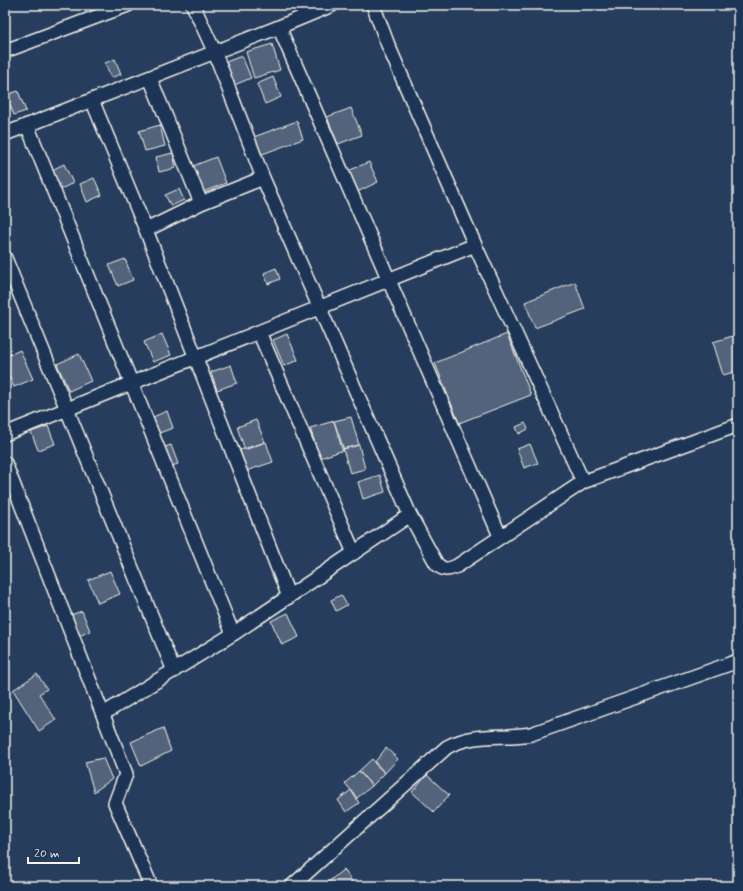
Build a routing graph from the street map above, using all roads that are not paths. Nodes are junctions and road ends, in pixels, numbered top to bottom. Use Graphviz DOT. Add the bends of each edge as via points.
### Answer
graph roads {
  1 [pos="128,5"];
  2 [pos="193,5"];
  3 [pos="332,5"];
  4 [pos="373,5"];
  5 [pos="279,28"];
  6 [pos="5,51"];
  7 [pos="214,53"];
  8 [pos="150,78"];
  9 [pos="92,100"];
  10 [pos="27,125"];
  11 [pos="5,134"];
  12 [pos="264,178"];
  13 [pos="201,203"];
  14 [pos="146,230"];
  15 [pos="475,245"];
  16 [pos="5,258"];
  17 [pos="389,280"];
  18 [pos="320,308"];
  19 [pos="259,332"];
  20 [pos="196,357"];
  21 [pos="131,383"];
  22 [pos="66,410"];
  23 [pos="738,425"];
  24 [pos="5,434"];
  25 [pos="5,463"];
  26 [pos="583,482"];
  27 [pos="410,515"];
  28 [pos="500,536"];
  29 [pos="354,553"];
  30 [pos="289,597"];
  31 [pos="233,634"];
  32 [pos="738,661"];
  33 [pos="174,671"];
  34 [pos="103,714"];
  35 [pos="151,886"];
  36 [pos="292,886"];
  1 -- 6 [label="street"];
  2 -- 7 [label="street"];
  3 -- 5 [label="street"];
  4 -- 15 [label="street"];
  5 -- 7 [label="street"];
  5 -- 17 [label="street"];
  7 -- 8 [label="street"];
  7 -- 12 [label="street"];
  8 -- 9 [label="street"];
  8 -- 13 [label="street"];
  9 -- 10 [label="street"];
  9 -- 14 [label="street"];
  10 -- 11 [label="street"];
  10 -- 21 [label="street"];
  12 -- 13 [label="street"];
  12 -- 18 [label="street"];
  13 -- 14 [label="street"];
  14 -- 20 [label="street"];
  15 -- 17 [label="street"];
  15 -- 26 [label="street"];
  16 -- 22 [label="street"];
  17 -- 18 [label="street"];
  17 -- 28 [label="street"];
  18 -- 19 [label="street"];
  18 -- 27 [label="street"];
  19 -- 20 [label="street"];
  19 -- 29 [label="street"];
  20 -- 21 [label="street"];
  20 -- 30 [label="street"];
  21 -- 22 [label="street"];
  21 -- 31 [label="street"];
  22 -- 24 [label="street"];
  22 -- 33 [label="street"];
  23 -- 26 [label="street"];
  25 -- 34 [label="street"];
  26 -- 28 [label="street"];
  27 -- 28 [label="street" via="436,563 442,569 457,566"];
  27 -- 29 [label="street"];
  29 -- 30 [label="street"];
  30 -- 31 [label="street"];
  31 -- 33 [label="street"];
  32 -- 36 [label="street" via="531,734 467,738 458,741 447,747"];
  33 -- 34 [label="street"];
  34 -- 35 [label="street" via="126,774 115,803"];
}
